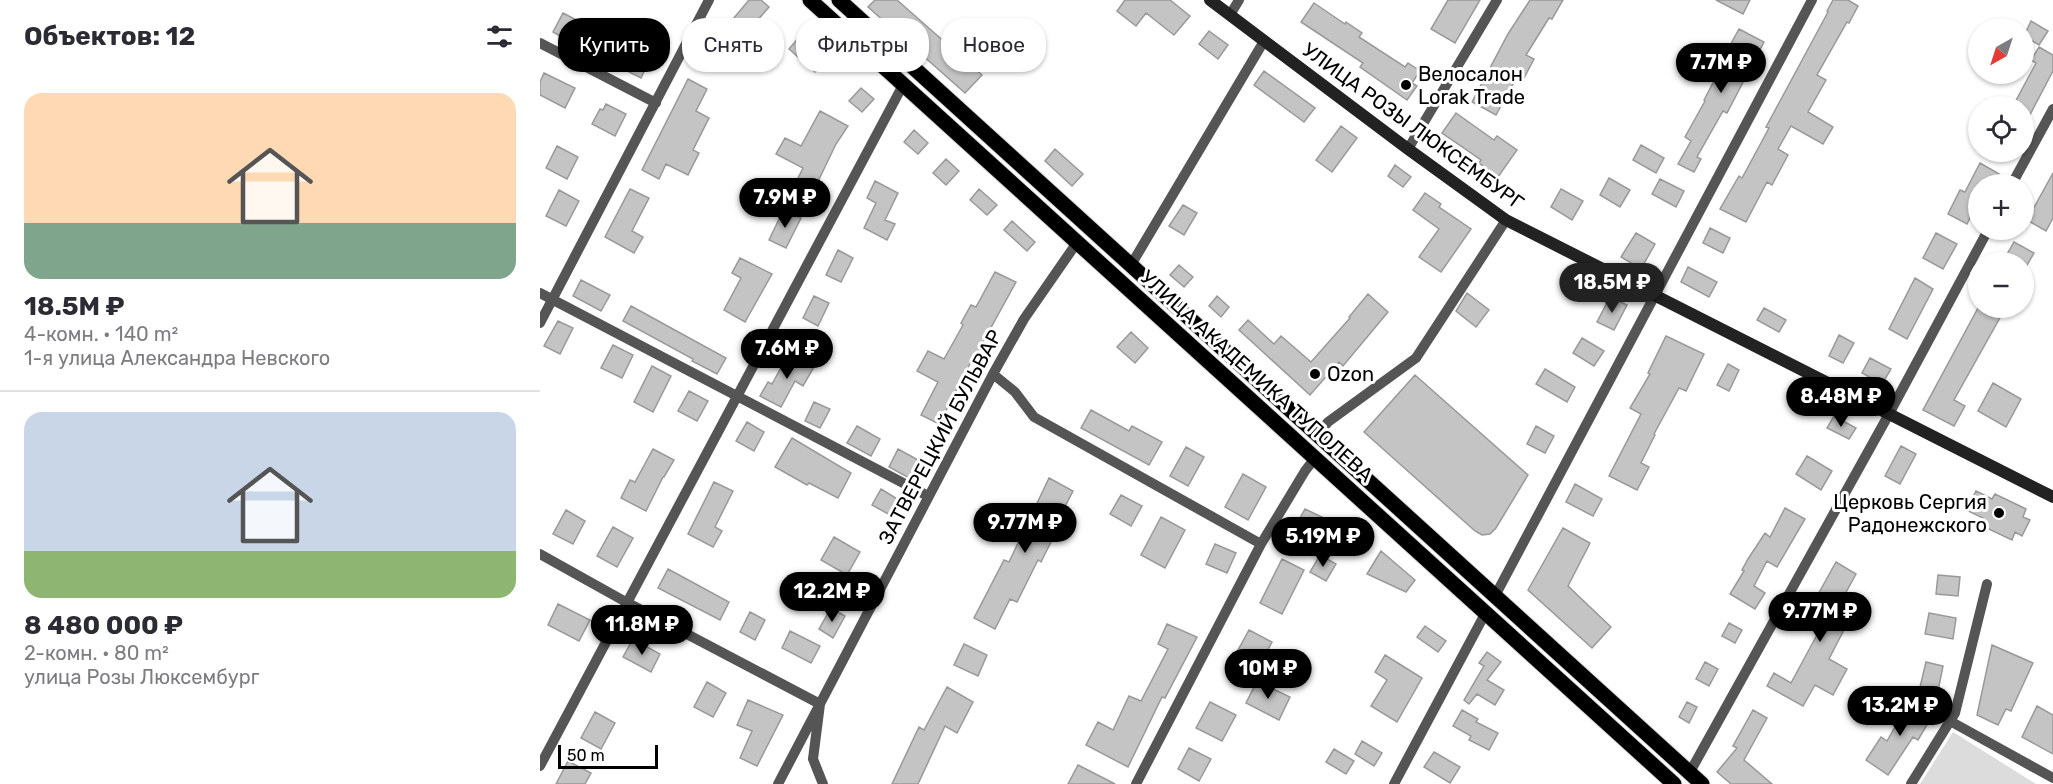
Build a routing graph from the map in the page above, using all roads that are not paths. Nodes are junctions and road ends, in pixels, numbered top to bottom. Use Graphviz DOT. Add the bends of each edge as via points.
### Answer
graph roads {
  1 [pos="709,0"];
  2 [pos="810,0"];
  3 [pos="839,0"];
  4 [pos="1210,0"];
  5 [pos="1239,0"];
  6 [pos="1497,0"];
  7 [pos="1812,0"];
  8 [pos="1230,15"];
  9 [pos="1264,41"];
  10 [pos="540,43"];
  11 [pos="903,85"];
  12 [pos="656,103"];
  13 [pos="2053,110"];
  14 [pos="1408,149"];
  15 [pos="2018,174"];
  16 [pos="1506,220"];
  17 [pos="1983,240"];
  18 [pos="1078,241"];
  19 [pos="1106,242"];
  20 [pos="1131,265"];
  21 [pos="540,293"];
  22 [pos="1655,296"];
  23 [pos="553,300"];
  24 [pos="540,324"];
  25 [pos="993,374"];
  26 [pos="737,396"];
  27 [pos="1889,414"];
  28 [pos="1317,435"];
  29 [pos="1315,458"];
  30 [pos="928,496"];
  31 [pos="2053,497"];
  32 [pos="1261,544"];
  33 [pos="540,554"];
  34 [pos="1987,584"];
  35 [pos="1468,596"];
  36 [pos="1495,596"];
  37 [pos="627,602"];
  38 [pos="1486,612"];
  39 [pos="820,705"];
  40 [pos="1950,721"];
  41 [pos="540,766"];
  42 [pos="1690,772"];
  43 [pos="2053,777"];
  44 [pos="778,784"];
  45 [pos="823,784"];
  46 [pos="1136,784"];
  47 [pos="1394,784"];
  48 [pos="1674,784"];
  49 [pos="1702,784"];
  50 [pos="1911,784"];
  1 -- 12 [label="street"];
  2 -- 11 [label="main road, УЛИЦА АКАДЕМИКА ТУПОЛЕВА"];
  3 -- 19 [label="main road, УЛИЦА АКАДЕМИКА ТУПОЛЕВА"];
  4 -- 8 [label="street, УЛИЦА РОЗЫ ЛЮКСЕМБУРГ"];
  5 -- 8 [label="street"];
  6 -- 14 [label="street"];
  7 -- 22 [label="street"];
  8 -- 9 [label="street, УЛИЦА РОЗЫ ЛЮКСЕМБУРГ"];
  9 -- 14 [label="street, УЛИЦА РОЗЫ ЛЮКСЕМБУРГ"];
  9 -- 20 [label="street"];
  10 -- 12 [label="street"];
  11 -- 18 [label="main road, УЛИЦА АКАДЕМИКА ТУПОЛЕВА"];
  11 -- 26 [label="street"];
  12 -- 23 [label="street"];
  13 -- 15 [label="street"];
  14 -- 16 [label="street, УЛИЦА РОЗЫ ЛЮКСЕМБУРГ"];
  16 -- 22 [label="street, УЛИЦА РОЗЫ ЛЮКСЕМБУРГ"];
  16 -- 28 [label="street" via="1416,357 1328,422"];
  17 -- 27 [label="street"];
  18 -- 19 [label="main road" via="1090,237"];
  18 -- 25 [label="street, ЗАТВЕРЕЦКИЙ БУЛЬВАР" via="1024,319"];
  18 -- 29 [label="main road, УЛИЦА АКАДЕМИКА ТУПОЛЕВА"];
  19 -- 20 [label="main road, УЛИЦА АКАДЕМИКА ТУПОЛЕВА"];
  20 -- 28 [label="main road, УЛИЦА АКАДЕМИКА ТУПОЛЕВА"];
  21 -- 23 [label="street"];
  22 -- 27 [label="street, УЛИЦА РОЗЫ ЛЮКСЕМБУРГ"];
  22 -- 36 [label="street"];
  23 -- 24 [label="street"];
  23 -- 26 [label="street"];
  25 -- 30 [label="street, ЗАТВЕРЕЦКИЙ БУЛЬВАР"];
  25 -- 32 [label="street" via="1015,392 1034,417"];
  26 -- 30 [label="street"];
  26 -- 37 [label="street"];
  27 -- 31 [label="street, УЛИЦА РОЗЫ ЛЮКСЕМБУРГ"];
  27 -- 42 [label="street"];
  28 -- 36 [label="main road, УЛИЦА АКАДЕМИКА ТУПОЛЕВА"];
  29 -- 32 [label="street"];
  29 -- 35 [label="main road, УЛИЦА АКАДЕМИКА ТУПОЛЕВА"];
  30 -- 39 [label="street, ЗАТВЕРЕЦКИЙ БУЛЬВАР"];
  32 -- 46 [label="street"];
  33 -- 37 [label="street"];
  34 -- 40 [label="street"];
  35 -- 36 [label="main road" via="1482,600"];
  35 -- 38 [label="main road, УЛИЦА АКАДЕМИКА ТУПОЛЕВА"];
  36 -- 42 [label="main road, УЛИЦА АКАДЕМИКА ТУПОЛЕВА"];
  37 -- 39 [label="street"];
  37 -- 41 [label="street"];
  38 -- 47 [label="street"];
  38 -- 48 [label="main road, УЛИЦА АКАДЕМИКА ТУПОЛЕВА"];
  39 -- 44 [label="street, ЗАТВЕРЕЦКИЙ БУЛЬВАР"];
  39 -- 45 [label="street" via="813,759"];
  40 -- 43 [label="street"];
  40 -- 50 [label="street"];
  42 -- 49 [label="main road, УЛИЦА АКАДЕМИКА ТУПОЛЕВА"];
}
